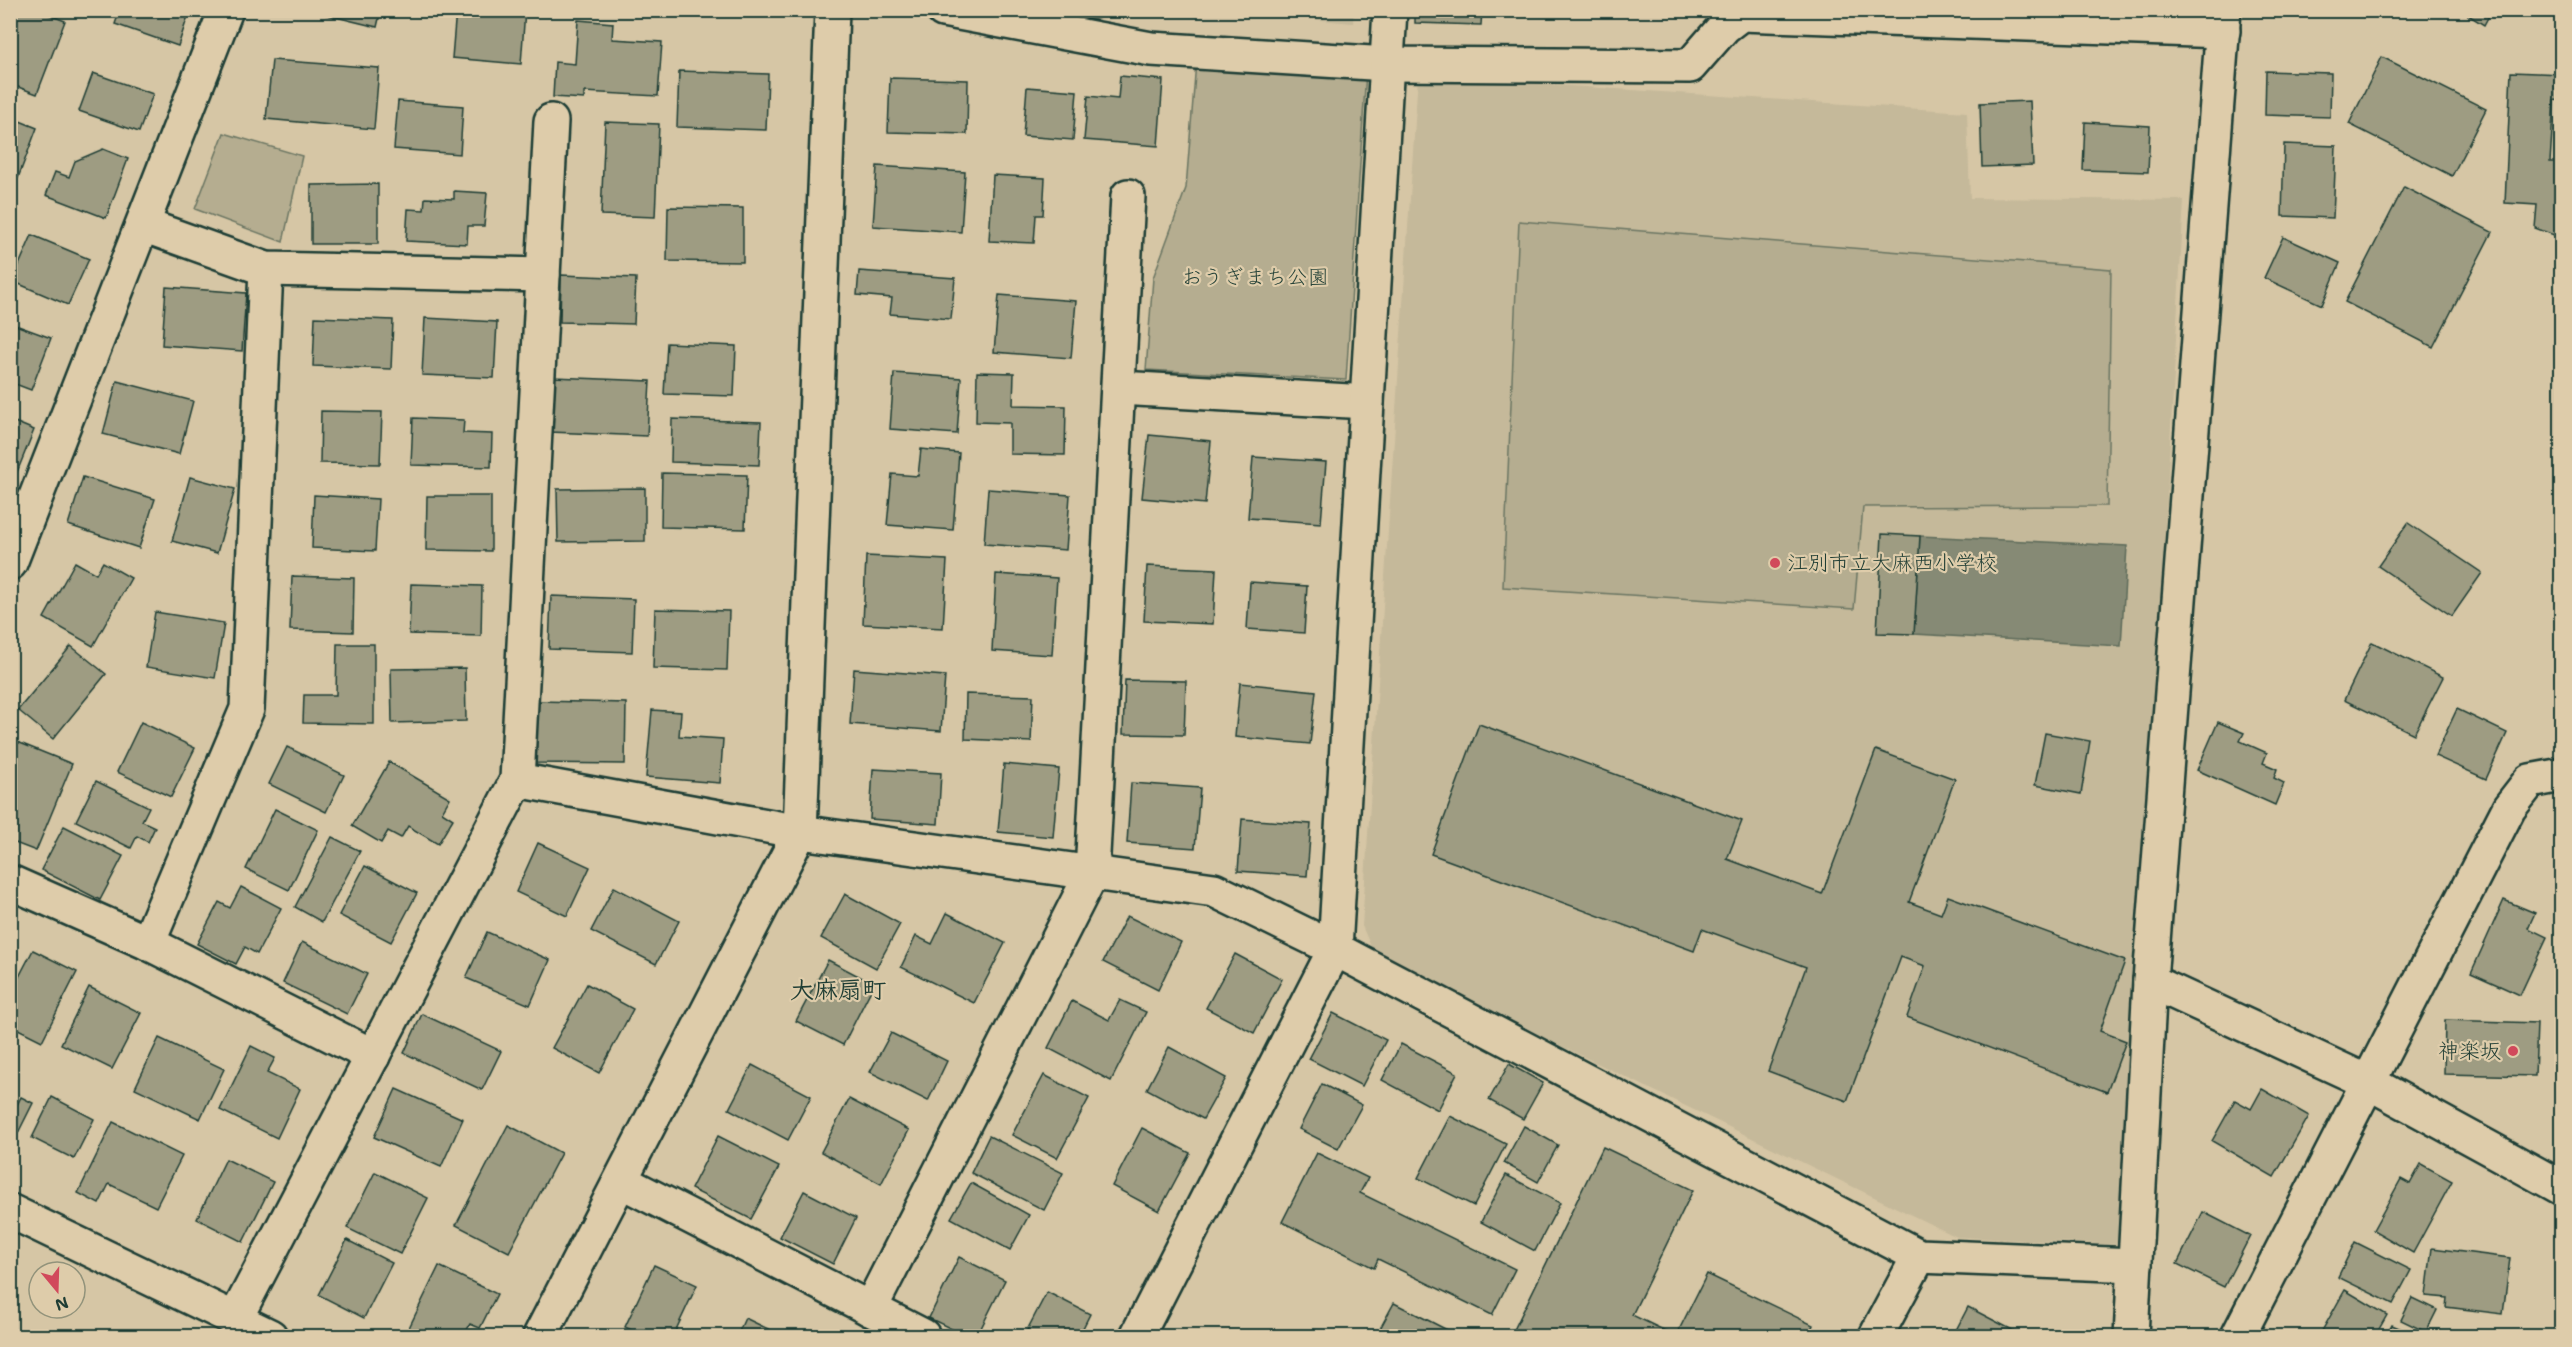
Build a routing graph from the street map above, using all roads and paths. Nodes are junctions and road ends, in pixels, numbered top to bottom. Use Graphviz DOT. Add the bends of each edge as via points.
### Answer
graph roads {
  1 [pos="226,10"];
  2 [pos="832,10"];
  3 [pos="943,10"];
  4 [pos="1390,10"];
  5 [pos="2223,21"];
  6 [pos="1387,64"];
  7 [pos="551,122"];
  8 [pos="1128,196"];
  9 [pos="143,225"];
  10 [pos="266,269"];
  11 [pos="543,275"];
  12 [pos="1119,388"];
  13 [pos="1367,402"];
  14 [pos="21,507"];
  15 [pos="10,563"];
  16 [pos="2562,775"];
  17 [pos="518,780"];
  18 [pos="800,832"];
  19 [pos="1092,873"];
  20 [pos="10,882"];
  21 [pos="148,943"];
  22 [pos="1335,950"];
  23 [pos="2150,981"];
  24 [pos="373,1056"];
  25 [pos="2368,1082"];
  26 [pos="621,1181"];
  27 [pos="2562,1188"];
  28 [pos="10,1211"];
  29 [pos="1919,1256"];
  30 [pos="2135,1265"];
  31 [pos="870,1309"];
  32 [pos="235,1319"];
  33 [pos="270,1336"];
  34 [pos="540,1336"];
  35 [pos="923,1336"];
  36 [pos="1137,1336"];
  37 [pos="1876,1336"];
  38 [pos="2131,1336"];
  39 [pos="2238,1336"];
  1 -- 9 [label="street"];
  2 -- 18 [label="street"];
  3 -- 6 [label="street" via="1151,49"];
  4 -- 6 [label="street"];
  5 -- 6 [label="street" via="1741,15 1724,27 1690,66"];
  5 -- 23 [label="street"];
  6 -- 13 [label="street"];
  7 -- 11 [label="street"];
  8 -- 12 [label="street"];
  9 -- 10 [label="street"];
  9 -- 14 [label="street"];
  10 -- 11 [label="street"];
  10 -- 21 [label="street" via="247,708"];
  11 -- 17 [label="street"];
  12 -- 13 [label="street"];
  12 -- 19 [label="street"];
  13 -- 22 [label="street"];
  14 -- 15 [label="street"];
  16 -- 25 [label="street" via="2530,781 2509,808"];
  17 -- 18 [label="street"];
  17 -- 24 [label="street"];
  18 -- 19 [label="street"];
  18 -- 26 [label="street"];
  19 -- 22 [label="street" via="1214,890"];
  19 -- 31 [label="street"];
  20 -- 21 [label="street"];
  21 -- 24 [label="street"];
  22 -- 29 [label="street"];
  22 -- 36 [label="street"];
  23 -- 25 [label="street"];
  23 -- 30 [label="street"];
  24 -- 32 [label="street"];
  25 -- 27 [label="street"];
  25 -- 39 [label="street"];
  26 -- 31 [label="street"];
  26 -- 34 [label="street"];
  28 -- 32 [label="street"];
  29 -- 30 [label="street"];
  29 -- 37 [label="street"];
  30 -- 38 [label="street"];
  31 -- 35 [label="street"];
  32 -- 33 [label="street"];
}
